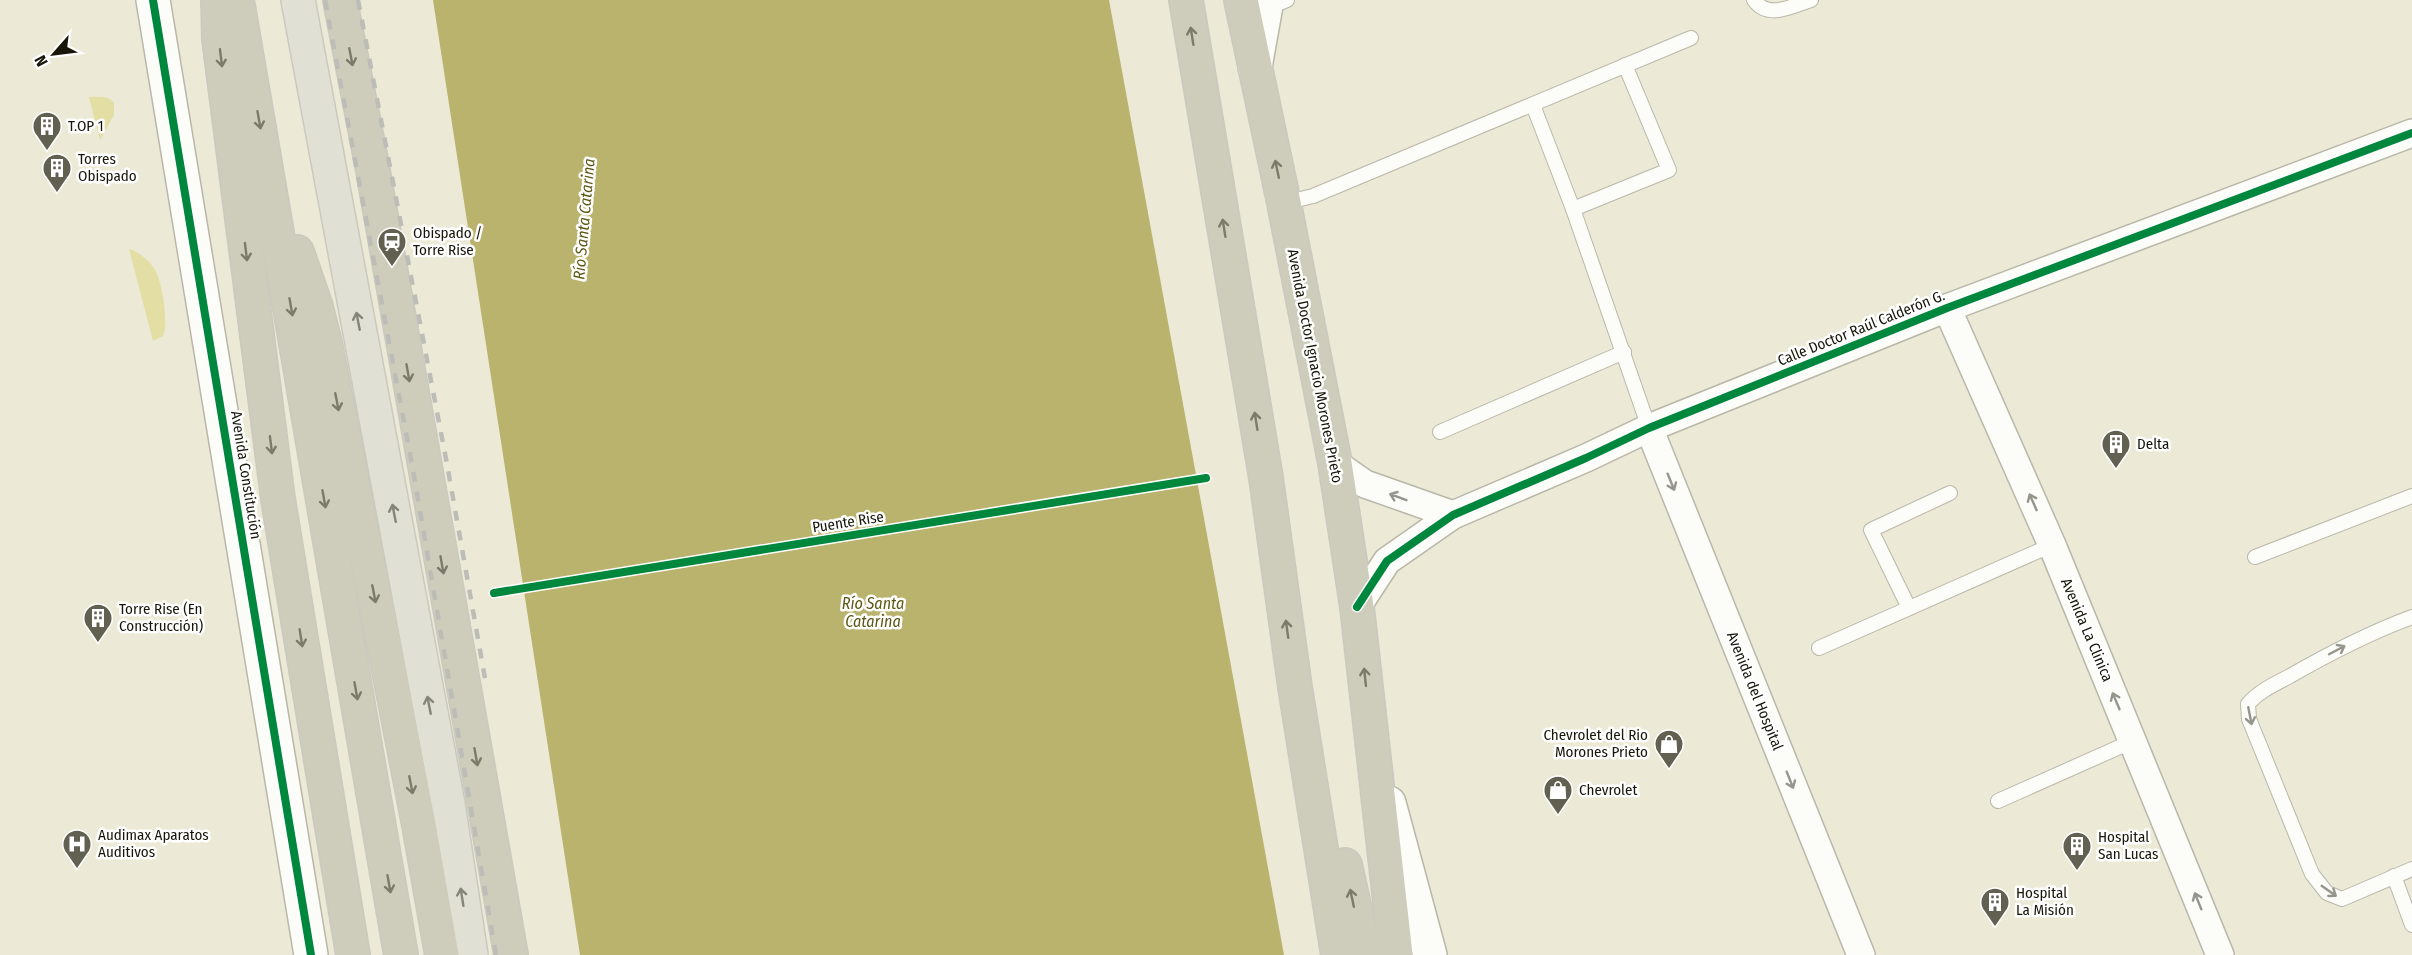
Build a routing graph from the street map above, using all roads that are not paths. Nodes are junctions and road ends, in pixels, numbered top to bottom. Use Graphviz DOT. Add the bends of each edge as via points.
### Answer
graph roads {
  1 [pos="153,0"];
  2 [pos="218,0"];
  3 [pos="237,0"];
  4 [pos="298,0"];
  5 [pos="340,0"];
  6 [pos="1186,0"];
  7 [pos="1754,0"];
  8 [pos="1810,0"];
  9 [pos="1266,2"];
  10 [pos="1691,38"];
  11 [pos="1625,65"];
  12 [pos="1533,105"];
  13 [pos="2410,141"];
  14 [pos="1284,203"];
  15 [pos="274,208"];
  16 [pos="1572,209"];
  17 [pos="1947,308"];
  18 [pos="1624,352"];
  19 [pos="1649,428"];
  20 [pos="1440,432"];
  21 [pos="1335,463"];
  22 [pos="1950,493"];
  23 [pos="2412,496"];
  24 [pos="1453,515"];
  25 [pos="2052,545"];
  26 [pos="2255,557"];
  27 [pos="1358,608"];
  28 [pos="1909,608"];
  29 [pos="2412,617"];
  30 [pos="1819,648"];
  31 [pos="1295,687"];
  32 [pos="1370,735"];
  33 [pos="2133,741"];
  34 [pos="1998,801"];
  35 [pos="2412,869"];
  36 [pos="2394,876"];
  37 [pos="2412,925"];
  38 [pos="310,955"];
  39 [pos="353,955"];
  40 [pos="401,955"];
  41 [pos="442,955"];
  42 [pos="471,955"];
  43 [pos="511,955"];
  44 [pos="1338,955"];
  45 [pos="1365,955"];
  46 [pos="1396,955"];
  47 [pos="1430,955"];
  48 [pos="1861,955"];
  49 [pos="2220,955"];
  1 -- 38 [label="street, Avenida Constitución"];
  2 -- 39 [label="highway, one-way" via="219,39 278,499"];
  3 -- 15 [label="highway, one-way"];
  42 -- 4 [label="main road, one-way" via="446,792"];
  5 -- 43 [label="highway, one-way"];
  31 -- 6 [label="highway, one-way" via="1266,478"];
  7 -- 8 [label="lane" via="1758,6 1778,11"];
  14 -- 9 [label="highway, Avenida Doctor Ignacio Morones Prieto, one-way" via="1255,67"];
  10 -- 11 [label="lane"];
  11 -- 12 [label="lane"];
  11 -- 16 [label="lane" via="1669,170"];
  12 -- 14 [label="lane" via="1313,196"];
  12 -- 16 [label="lane"];
  13 -- 17 [label="street, Calle Doctor Raúl Calderón G."];
  14 -- 21 [label="highway, Avenida Doctor Ignacio Morones Prieto"];
  15 -- 40 [label="highway, one-way"];
  15 -- 41 [label="highway, one-way" via="305,272 325,343"];
  16 -- 18 [label="lane"];
  17 -- 19 [label="street, Calle Doctor Raúl Calderón G."];
  25 -- 17 [label="street, Avenida La Clinica, one-way"];
  18 -- 19 [label="lane"];
  18 -- 20 [label="lane"];
  19 -- 24 [label="street, Calle Doctor Raúl Calderón G."];
  19 -- 48 [label="street, Avenida del Hospital, one-way"];
  24 -- 21 [label="street, one-way" via="1365,484"];
  21 -- 27 [label="highway, Avenida Doctor Ignacio Morones Prieto"];
  22 -- 28 [label="lane" via="1871,530"];
  23 -- 26 [label="lane"];
  24 -- 27 [label="street, Calle Doctor Raúl Calderón G." via="1387,561"];
  25 -- 28 [label="lane"];
  33 -- 25 [label="street, Avenida La Clinica, one-way"];
  32 -- 27 [label="highway, Avenida Doctor Ignacio Morones Prieto, one-way"];
  28 -- 30 [label="lane"];
  29 -- 36 [label="lane" via="2370,633 2304,668 2248,704 2249,719 2312,874 2327,892 2342,899"];
  31 -- 44 [label="highway"];
  45 -- 31 [label="highway, one-way" via="1330,797"];
  32 -- 46 [label="highway, Avenida Doctor Ignacio Morones Prieto"];
  32 -- 47 [label="street"];
  33 -- 34 [label="lane"];
  49 -- 33 [label="street, Avenida La Clinica, one-way"];
  35 -- 36 [label="lane"];
  36 -- 37 [label="lane"];
}
